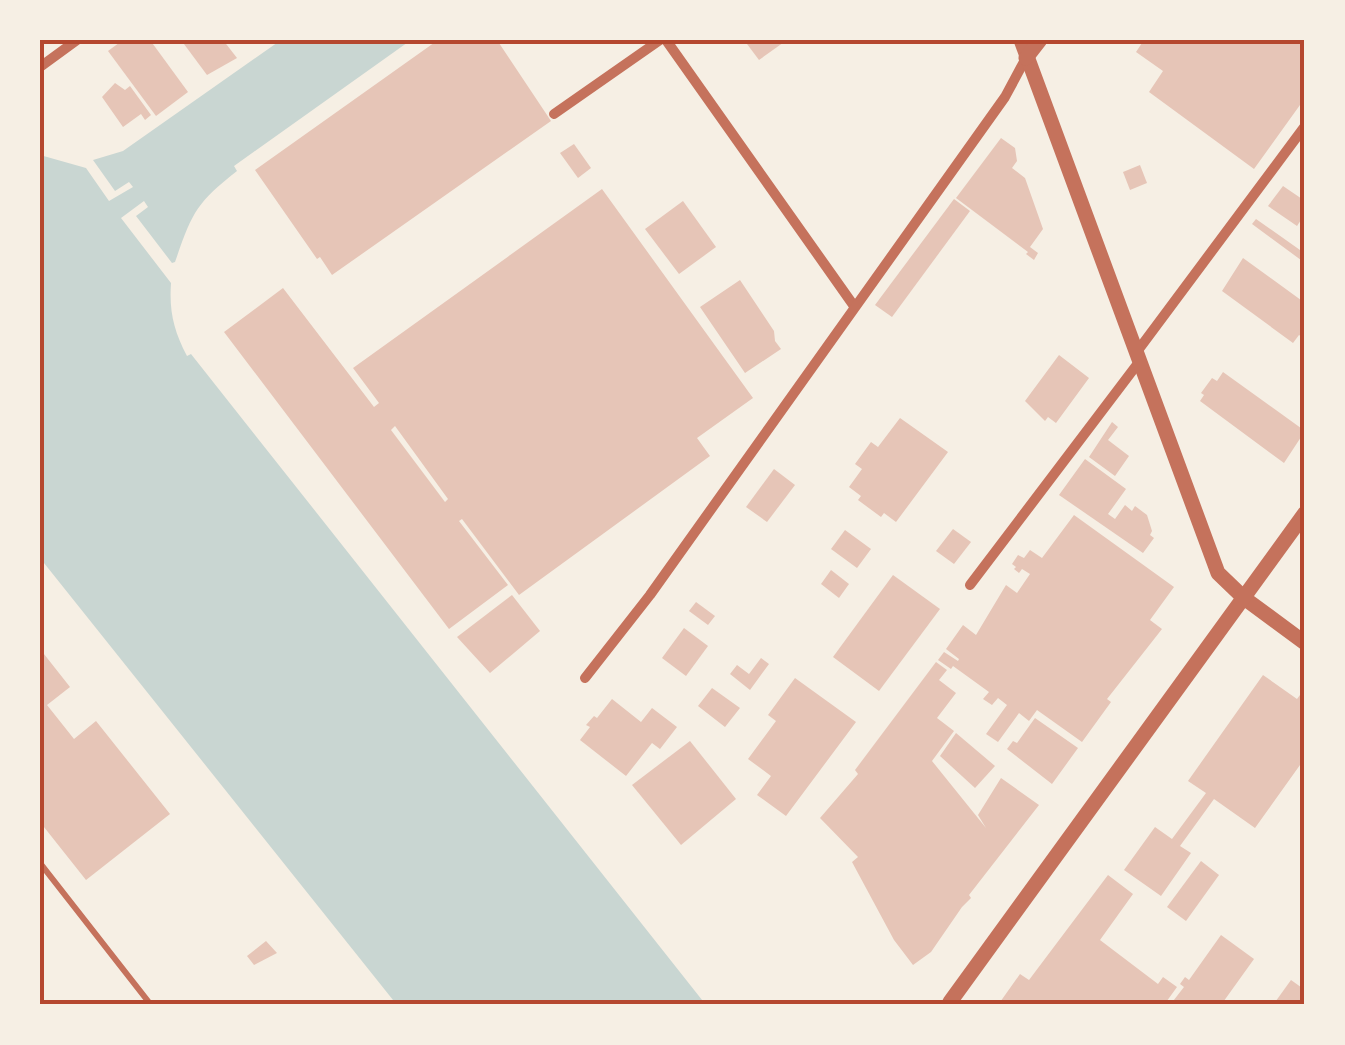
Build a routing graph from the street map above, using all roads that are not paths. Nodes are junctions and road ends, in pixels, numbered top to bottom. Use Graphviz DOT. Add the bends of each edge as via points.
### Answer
graph roads {
  1 [pos="77,40"];
  2 [pos="663,40"];
  3 [pos="1020,40"];
  4 [pos="1040,40"];
  5 [pos="1026,58"];
  6 [pos="40,67"];
  7 [pos="554,114"];
  8 [pos="1305,126"];
  9 [pos="854,306"];
  10 [pos="1137,357"];
  11 [pos="1305,513"];
  12 [pos="970,585"];
  13 [pos="1244,598"];
  14 [pos="1305,643"];
  15 [pos="584,678"];
  16 [pos="40,863"];
  17 [pos="950,1002"];
  18 [pos="151,1005"];
  1 -- 6 [label="street"];
  2 -- 7 [label="street"];
  2 -- 9 [label="street"];
  3 -- 5 [label="street"];
  4 -- 5 [label="street"];
  5 -- 9 [label="street"];
  5 -- 10 [label="street"];
  8 -- 10 [label="street"];
  9 -- 15 [label="street"];
  10 -- 12 [label="street"];
  10 -- 13 [label="street" via="1218,573"];
  11 -- 13 [label="street"];
  13 -- 14 [label="street"];
  13 -- 17 [label="street"];
  16 -- 18 [label="lane"];
}
